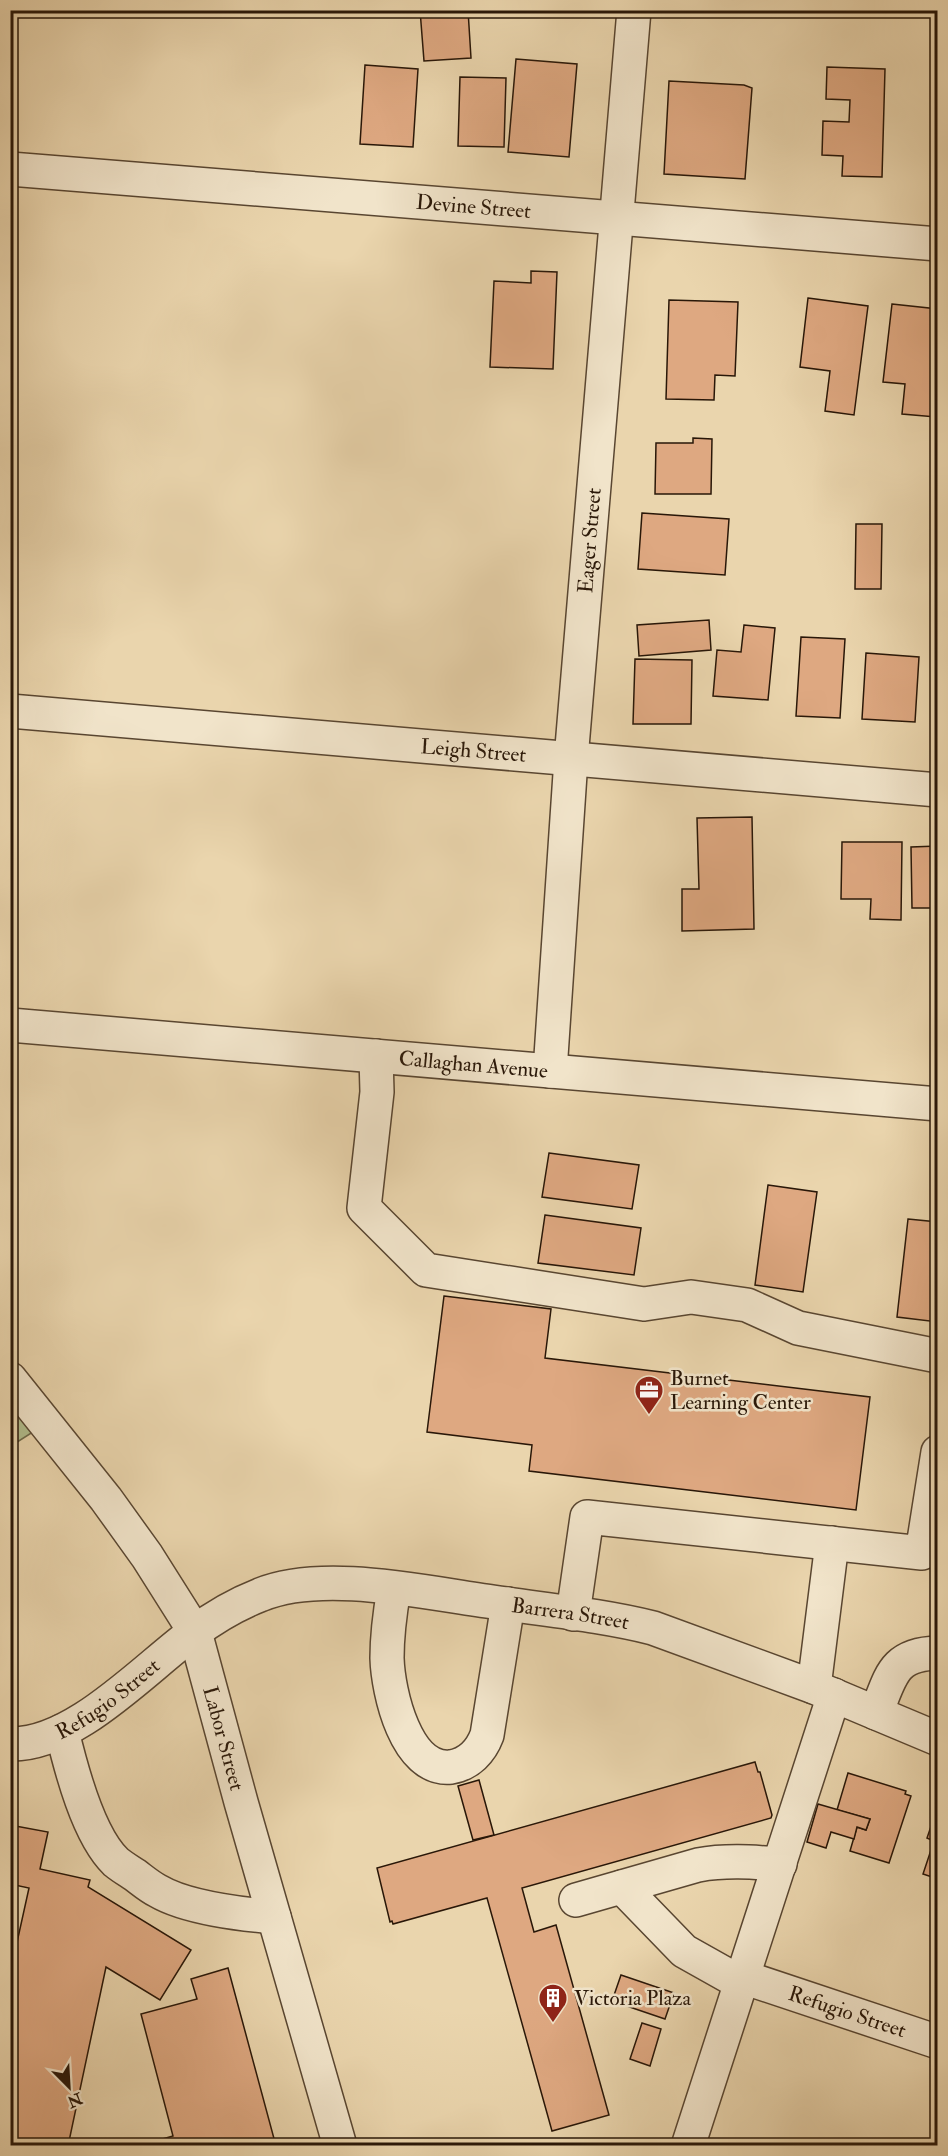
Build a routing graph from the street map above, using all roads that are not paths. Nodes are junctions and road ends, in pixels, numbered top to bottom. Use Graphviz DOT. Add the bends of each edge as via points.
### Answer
graph roads {
  1 [pos="634,10"];
  2 [pos="10,169"];
  3 [pos="615,217"];
  4 [pos="938,244"];
  5 [pos="10,711"];
  6 [pos="571,759"];
  7 [pos="938,790"];
  8 [pos="10,1025"];
  9 [pos="376,1056"];
  10 [pos="550,1071"];
  11 [pos="938,1104"];
  12 [pos="938,1356"];
  13 [pos="10,1379"];
  14 [pos="938,1452"];
  15 [pos="832,1543"];
  16 [pos="394,1589"];
  17 [pos="508,1604"];
  18 [pos="573,1614"];
  19 [pos="195,1632"];
  20 [pos="938,1653"];
  21 [pos="824,1691"];
  22 [pos="876,1713"];
  23 [pos="62,1731"];
  24 [pos="938,1739"];
  25 [pos="10,1744"];
  26 [pos="780,1864"];
  27 [pos="622,1887"];
  28 [pos="576,1900"];
  29 [pos="274,1917"];
  30 [pos="747,1981"];
  31 [pos="938,2042"];
  32 [pos="340,2145"];
  33 [pos="687,2145"];
  1 -- 3 [label="street, Eager Street"];
  2 -- 3 [label="street, Devine Street"];
  3 -- 4 [label="street, Devine Street"];
  3 -- 6 [label="street, Eager Street"];
  5 -- 6 [label="street, Leigh Street"];
  6 -- 7 [label="street, Leigh Street"];
  6 -- 10 [label="street, Eager Street"];
  8 -- 9 [label="street, Callaghan Avenue"];
  9 -- 10 [label="street, Callaghan Avenue"];
  9 -- 12 [label="street" via="377,1092 364,1208 426,1270 644,1304 691,1297 747,1305 798,1328"];
  10 -- 11 [label="street, Callaghan Avenue"];
  13 -- 19 [label="street, Labor Street" via="120,1518"];
  14 -- 15 [label="street" via="922,1552"];
  15 -- 18 [label="street" via="587,1517"];
  15 -- 21 [label="street"];
  16 -- 17 [label="street, Barrera Street"];
  16 -- 17 [label="street" via="387,1639 389,1681 409,1743 422,1759 438,1767 472,1759 484,1743"];
  16 -- 19 [label="street, Barrera Street" via="337,1583 279,1588 235,1607"];
  17 -- 18 [label="street, Barrera Street"];
  18 -- 21 [label="street, Barrera Street" via="653,1628"];
  19 -- 23 [label="street, Refugio Street" via="96,1711"];
  19 -- 29 [label="street, Labor Street"];
  20 -- 22 [label="street" via="919,1654 899,1664"];
  21 -- 22 [label="street, Barrera Street"];
  21 -- 26 [label="street"];
  22 -- 24 [label="street, Barrera Street"];
  23 -- 25 [label="street, Refugio Street" via="48,1738"];
  23 -- 29 [label="street" via="71,1768 99,1839 116,1862 159,1892 181,1900 223,1911"];
  26 -- 27 [label="street" via="715,1862"];
  26 -- 30 [label="street"];
  27 -- 28 [label="street"];
  27 -- 30 [label="street, Refugio Street" via="684,1951"];
  29 -- 32 [label="street, Labor Street"];
  30 -- 31 [label="street, Refugio Street"];
  30 -- 33 [label="street"];
}
